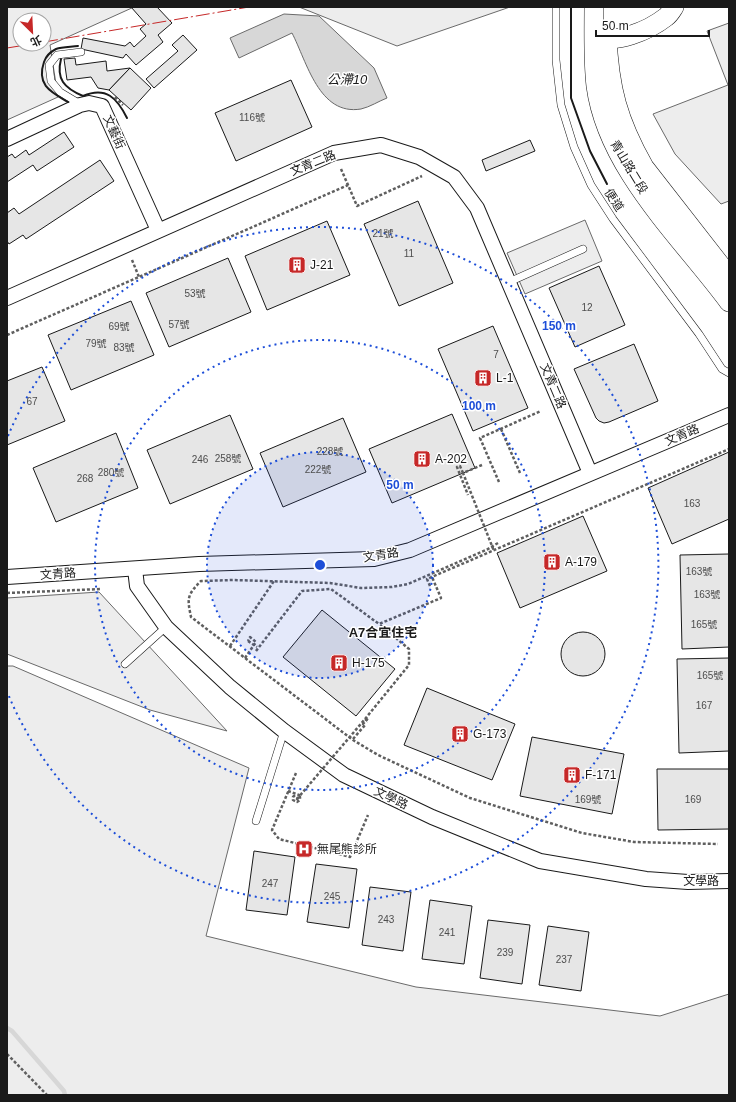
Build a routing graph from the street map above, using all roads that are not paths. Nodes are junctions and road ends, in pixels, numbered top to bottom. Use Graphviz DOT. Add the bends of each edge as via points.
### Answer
graph roads {
  1 [pos="556,7"];
  2 [pos="594,7"];
  3 [pos="606,7"];
  4 [pos="663,7"];
  5 [pos="674,7"];
  6 [pos="603,32"];
  7 [pos="81,52"];
  8 [pos="80,104"];
  9 [pos="7,139"];
  10 [pos="158,230"];
  11 [pos="583,249"];
  12 [pos="729,276"];
  13 [pos="509,282"];
  14 [pos="7,298"];
  15 [pos="729,302"];
  16 [pos="729,373"];
  17 [pos="729,415"];
  18 [pos="590,473"];
  19 [pos="135,569"];
  20 [pos="7,577"];
  21 [pos="166,627"];
  22 [pos="125,664"];
  23 [pos="284,731"];
  24 [pos="256,821"];
  25 [pos="729,880"];
  1 -- 16 [label="lane, 便道" via="556,60 561,106 574,147 591,185 722,369"];
  2 -- 6 [label="street, 青山路二段"];
  3 -- 6 [label="street, 青山路二段"];
  4 -- 6 [label="street" via="642,22"];
  5 -- 6 [label="street" via="668,16 646,30 622,37"];
  6 -- 12 [label="street, 青山路二段" via="617,108 633,148 644,167"];
  6 -- 15 [label="street, 青山路二段" via="596,86 609,135 635,181"];
  7 -- 8 [label="lane" via="58,55 49,64 51,81 60,92"];
  8 -- 9 [label="street, 文藝街"];
  8 -- 10 [label="street, 文藝街" via="89,102 102,106"];
  10 -- 13 [label="street, 文青二路" via="334,153 381,145 420,157 454,177 477,208"];
  10 -- 14 [label="street, 文青二路"];
  11 -- 13 [label="lane"];
  13 -- 18 [label="street, 文青二路"];
  17 -- 18 [label="street, 文青路"];
  18 -- 19 [label="street, 文青路" via="410,550 374,558 199,564"];
  19 -- 20 [label="street, 文青路"];
  19 -- 21 [label="street, 文學路" via="137,586"];
  21 -- 22 [label="lane"];
  21 -- 23 [label="street, 文學路" via="230,687"];
  23 -- 24 [label="lane"];
  23 -- 25 [label="street, 文學路" via="344,775 432,817 540,861 646,879 688,882"];
}
